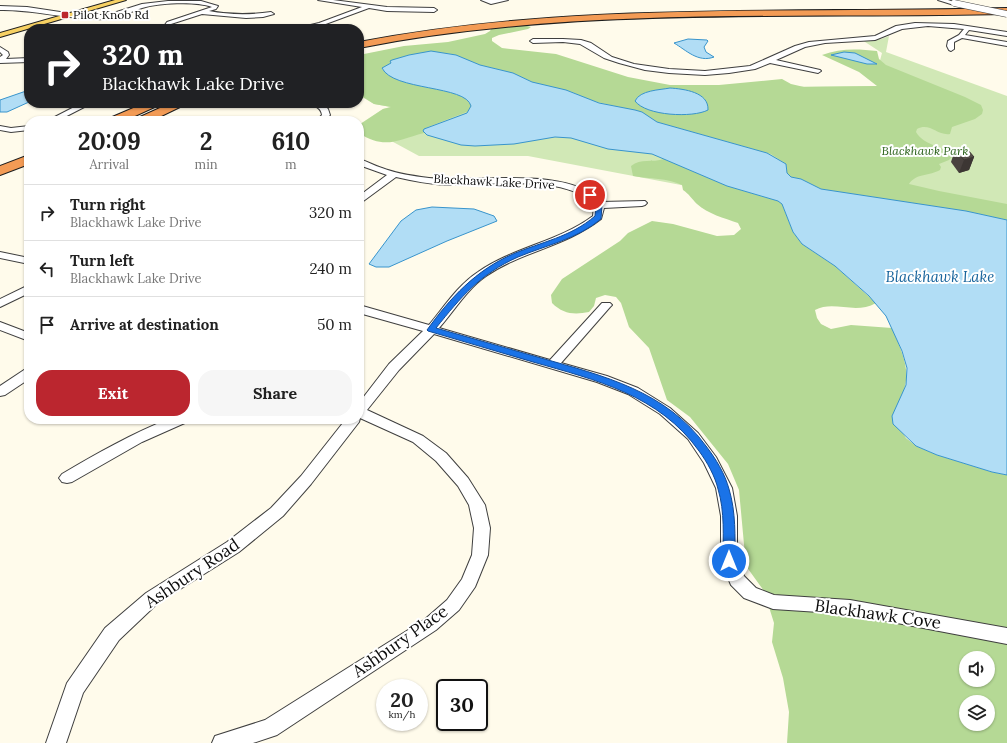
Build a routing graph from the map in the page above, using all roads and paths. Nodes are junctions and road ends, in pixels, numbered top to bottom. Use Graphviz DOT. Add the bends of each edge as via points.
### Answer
graph roads {
  1 [pos="123,0"];
  2 [pos="321,0"];
  3 [pos="349,0"];
  4 [pos="484,0"];
  5 [pos="505,0"];
  6 [pos="941,0"];
  7 [pos="342,3"];
  8 [pos="369,6"];
  9 [pos="1007,6"];
  10 [pos="0,7"];
  11 [pos="434,10"];
  12 [pos="200,12"];
  13 [pos="76,13"];
  14 [pos="1007,13"];
  15 [pos="271,14"];
  16 [pos="38,24"];
  17 [pos="168,24"];
  18 [pos="319,24"];
  19 [pos="24,28"];
  20 [pos="968,28"];
  21 [pos="1007,34"];
  22 [pos="0,35"];
  23 [pos="961,36"];
  24 [pos="364,37"];
  25 [pos="533,41"];
  26 [pos="364,44"];
  27 [pos="1007,44"];
  28 [pos="0,49"];
  29 [pos="952,49"];
  30 [pos="24,60"];
  31 [pos="0,61"];
  32 [pos="770,61"];
  33 [pos="818,71"];
  34 [pos="78,108"];
  35 [pos="144,108"];
  36 [pos="169,108"];
  37 [pos="61,116"];
  38 [pos="125,116"];
  39 [pos="153,116"];
  40 [pos="0,128"];
  41 [pos="24,129"];
  42 [pos="24,162"];
  43 [pos="364,164"];
  44 [pos="24,174"];
  45 [pos="395,174"];
  46 [pos="2,177"];
  47 [pos="364,196"];
  48 [pos="642,203"];
  49 [pos="599,205"];
  50 [pos="0,255"];
  51 [pos="24,260"];
  52 [pos="24,291"];
  53 [pos="0,304"];
  54 [pos="606,304"];
  55 [pos="364,310"];
  56 [pos="0,326"];
  57 [pos="431,330"];
  58 [pos="24,335"];
  59 [pos="553,365"];
  60 [pos="24,376"];
  61 [pos="0,392"];
  62 [pos="364,406"];
  63 [pos="364,414"];
  64 [pos="168,424"];
  65 [pos="350,424"];
  66 [pos="67,478"];
  67 [pos="1007,636"];
  68 [pos="56,743"];
  69 [pos="222,743"];
  1 -- 13 [label="main road"];
  2 -- 7 [label="street"];
  3 -- 7 [label="street"];
  4 -- 5 [label="street"];
  6 -- 14 [label="street, bridge"];
  7 -- 8 [label="street"];
  8 -- 11 [label="street" via="397,10"];
  8 -- 18 [label="street"];
  9 -- 24 [label="highway" via="555,14 467,21"];
  10 -- 13 [label="street"];
  12 -- 13 [label="street" via="215,6 197,3 147,5 107,17"];
  12 -- 15 [label="street" via="236,16"];
  12 -- 17 [label="street"];
  13 -- 16 [label="main road"];
  14 -- 26 [label="highway" via="622,16 548,19 444,30"];
  19 -- 22 [label="main road"];
  20 -- 21 [label="street"];
  20 -- 23 [label="street"];
  20 -- 32 [label="street" via="928,25 901,27 876,38 808,44 794,48"];
  23 -- 27 [label="street"];
  23 -- 29 [label="street" via="951,41"];
  25 -- 32 [label="street" via="581,42 620,62 677,71 730,72"];
  28 -- 31 [label="street" via="6,55"];
  30 -- 31 [label="street"];
  32 -- 33 [label="street"];
  34 -- 37 [label="street"];
  35 -- 38 [label="highway"];
  36 -- 39 [label="highway"];
  40 -- 41 [label="street"];
  42 -- 46 [label="highway"];
  43 -- 45 [label="street, Blackhawk Lake Drive"];
  44 -- 46 [label="highway"];
  45 -- 47 [label="street"];
  45 -- 49 [label="street, Blackhawk Lake Drive" via="447,182 523,181 553,184 590,195"];
  48 -- 49 [label="street"];
  49 -- 57 [label="street" via="598,217 586,228 514,256 482,274 460,294"];
  50 -- 51 [label="street"];
  52 -- 53 [label="street"];
  54 -- 59 [label="street"];
  55 -- 57 [label="street"];
  56 -- 58 [label="street"];
  57 -- 59 [label="street"];
  57 -- 62 [label="street" via="394,367"];
  59 -- 67 [label="street, Blackhawk Cove" via="633,391 665,411 693,436 711,461 724,488 729,516 729,561 736,580 750,593 774,602 850,606"];
  60 -- 61 [label="street"];
  63 -- 69 [label="street, Ashbury Place" via="418,439 441,457 463,482 477,505 482,528 480,555 470,582 453,605 430,625 270,728"];
  64 -- 66 [label="street" via="125,444"];
  65 -- 68 [label="street, Ashbury Road" via="277,512 233,547 152,598 112,634 74,689"];
}
